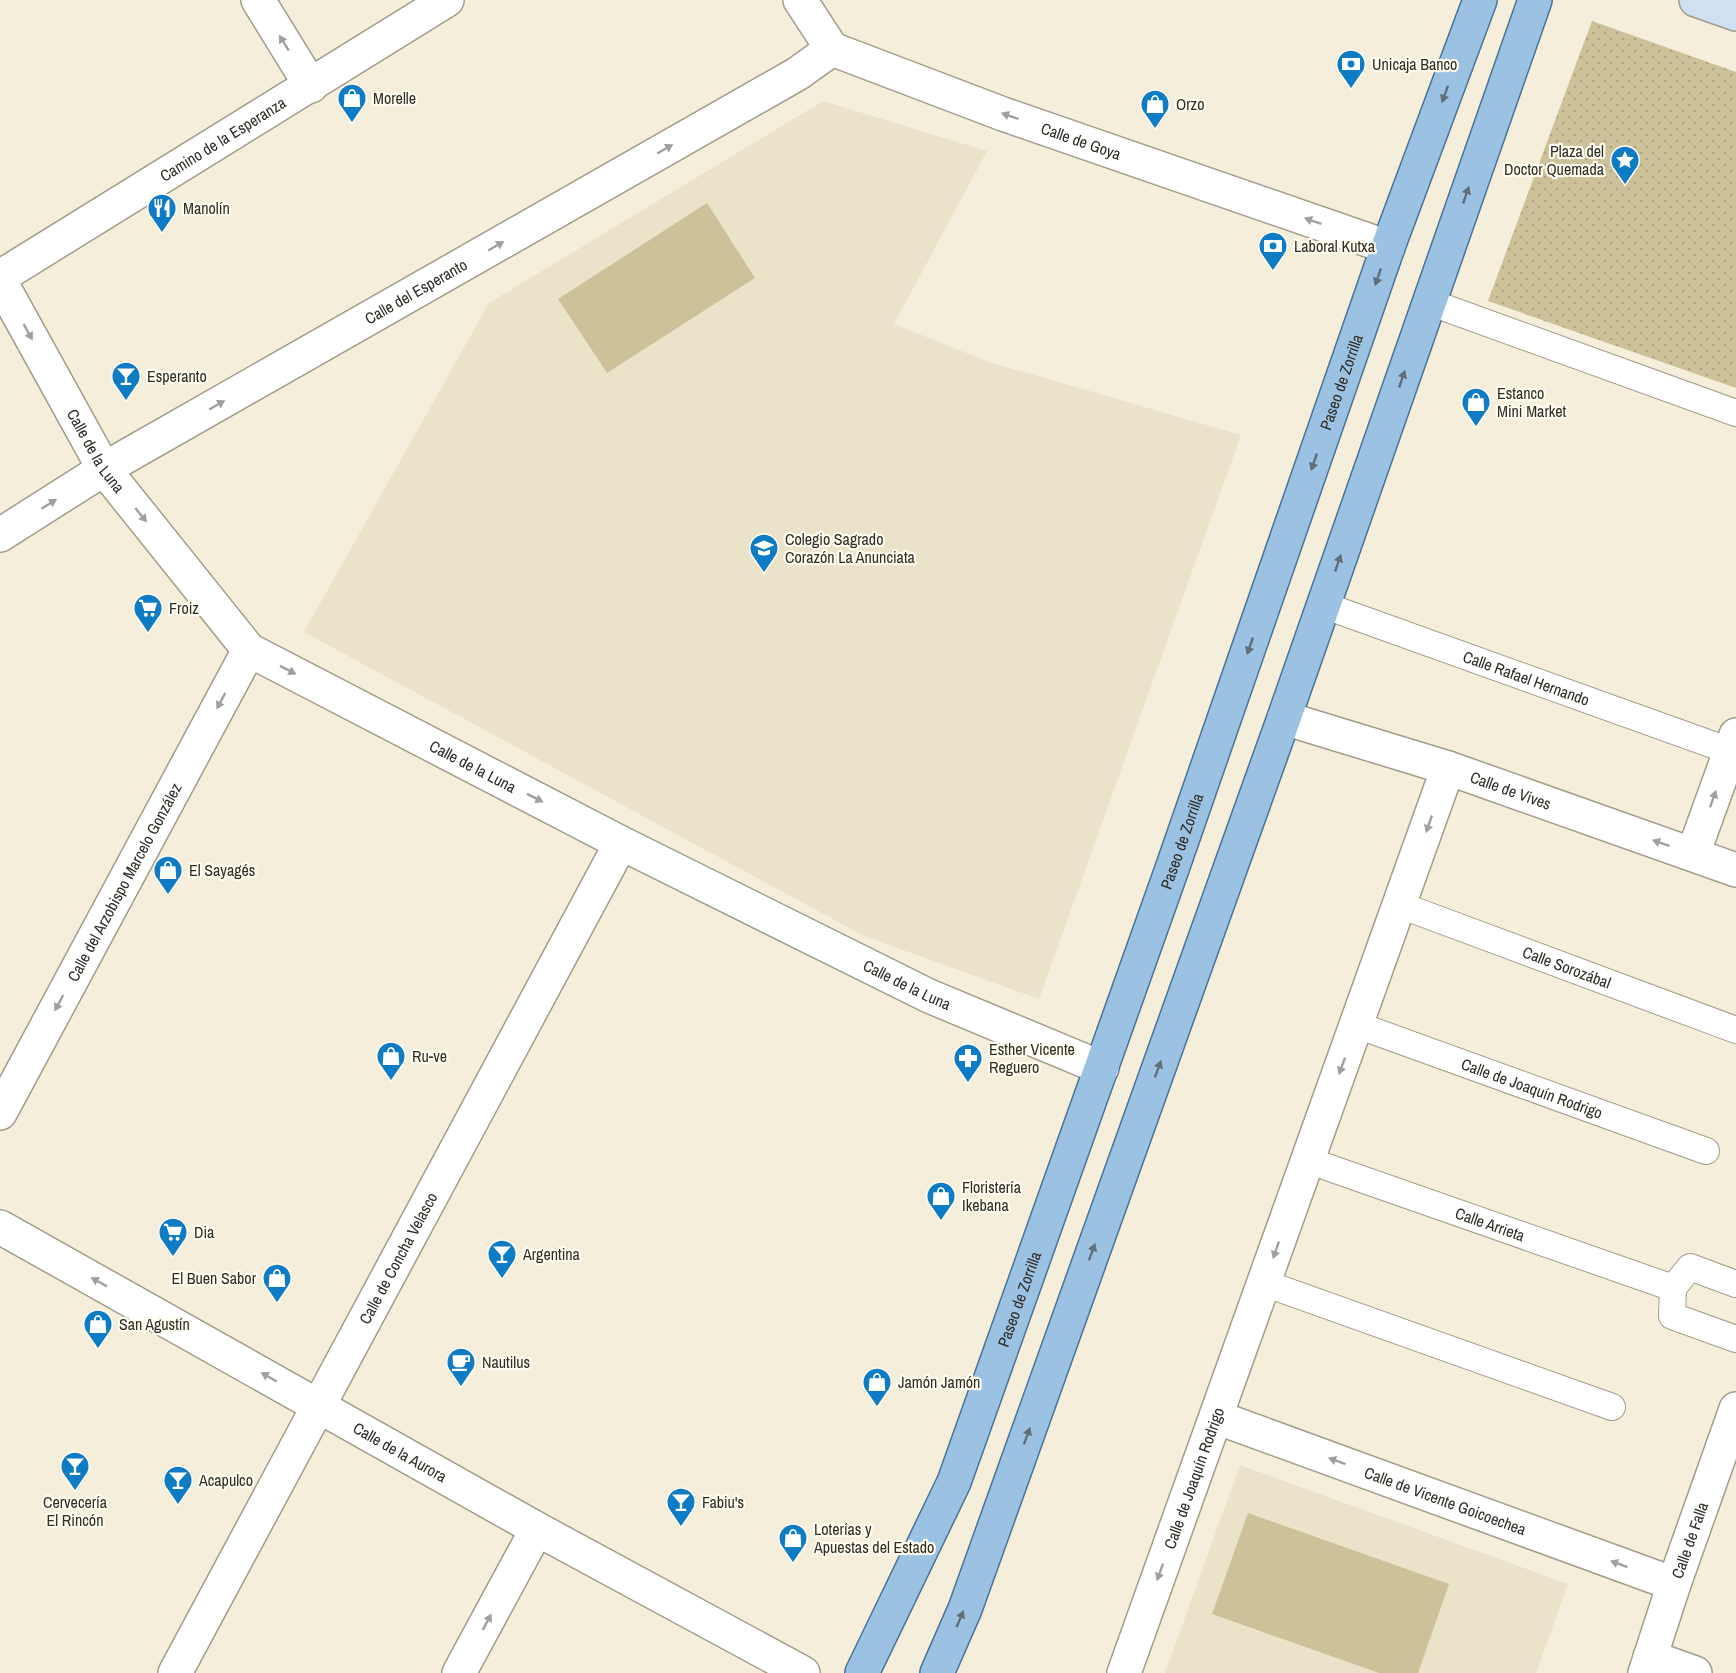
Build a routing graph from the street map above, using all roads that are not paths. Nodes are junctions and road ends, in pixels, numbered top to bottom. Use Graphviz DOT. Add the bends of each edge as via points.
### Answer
graph roads {
  1 [pos="258,0"];
  2 [pos="447,0"];
  3 [pos="800,0"];
  4 [pos="1480,0"];
  5 [pos="1535,0"];
  6 [pos="1696,0"];
  7 [pos="1736,14"];
  8 [pos="832,49"];
  9 [pos="311,86"];
  10 [pos="1389,247"];
  11 [pos="0,279"];
  12 [pos="1429,302"];
  13 [pos="1736,413"];
  14 [pos="104,469"];
  15 [pos="0,536"];
  16 [pos="1323,605"];
  17 [pos="249,650"];
  18 [pos="1284,718"];
  19 [pos="1733,743"];
  20 [pos="1448,768"];
  21 [pos="621,843"];
  22 [pos="1693,854"];
  23 [pos="1736,870"];
  24 [pos="1400,904"];
  25 [pos="1357,1025"];
  26 [pos="1736,1030"];
  27 [pos="1102,1068"];
  28 [pos="0,1113"];
  29 [pos="1706,1151"];
  30 [pos="1307,1160"];
  31 [pos="0,1227"];
  32 [pos="1264,1283"];
  33 [pos="1736,1284"];
  34 [pos="1673,1288"];
  35 [pos="1736,1339"];
  36 [pos="320,1407"];
  37 [pos="1612,1407"];
  38 [pos="1736,1409"];
  39 [pos="1216,1417"];
  40 [pos="1728,1460"];
  41 [pos="537,1529"];
  42 [pos="1674,1584"];
  43 [pos="1647,1665"];
  44 [pos="175,1673"];
  45 [pos="459,1673"];
  46 [pos="803,1673"];
  47 [pos="862,1673"];
  48 [pos="937,1673"];
  49 [pos="1124,1673"];
  50 [pos="1695,1673"];
  9 -- 1 [label="street, one-way"];
  2 -- 9 [label="street, Camino de la Esperanza"];
  3 -- 8 [label="street"];
  4 -- 10 [label="main road, Paseo de Zorrilla, one-way"];
  12 -- 5 [label="main road, one-way"];
  6 -- 7 [label="main road"];
  10 -- 8 [label="street, Calle de Goya, one-way" via="1003,114"];
  14 -- 8 [label="street, Calle del Esperanto, one-way" via="797,74"];
  9 -- 11 [label="street, Camino de la Esperanza"];
  10 -- 27 [label="main road, Paseo de Zorrilla, one-way"];
  11 -- 14 [label="street, Calle de la Luna, one-way"];
  12 -- 13 [label="street"];
  16 -- 12 [label="main road, one-way"];
  15 -- 14 [label="street, Calle del Esperanto, one-way"];
  14 -- 17 [label="street, Calle de la Luna, one-way"];
  16 -- 18 [label="main road"];
  16 -- 19 [label="street, Calle Rafael Hernando"];
  17 -- 21 [label="street, Calle de la Luna, one-way"];
  17 -- 28 [label="street, Calle del Arzobispo Marcelo González, one-way"];
  18 -- 20 [label="street, Calle de Vives"];
  48 -- 18 [label="main road, one-way" via="965,1609"];
  22 -- 19 [label="street, one-way"];
  22 -- 20 [label="street, Calle de Vives, one-way"];
  20 -- 24 [label="street, Calle de Joaquín Rodrigo, one-way"];
  21 -- 27 [label="street, Calle de la Luna" via="929,996"];
  21 -- 36 [label="street, Calle de Concha Velasco"];
  22 -- 23 [label="street, Calle de Vives"];
  24 -- 25 [label="street, Calle de Joaquín Rodrigo"];
  24 -- 26 [label="street, Calle Sorozábal"];
  25 -- 29 [label="street, Calle de Joaquín Rodrigo"];
  25 -- 30 [label="street, Calle de Joaquín Rodrigo, one-way"];
  27 -- 47 [label="main road, Paseo de Zorrilla" via="954,1482"];
  30 -- 32 [label="street, Calle de Joaquín Rodrigo, one-way"];
  30 -- 34 [label="street, Calle Arrieta"];
  36 -- 31 [label="street, Calle de la Aurora, one-way"];
  32 -- 37 [label="street"];
  32 -- 39 [label="street, Calle de Joaquín Rodrigo"];
  33 -- 34 [label="street" via="1690,1267"];
  34 -- 35 [label="street" via="1672,1316"];
  36 -- 41 [label="street, Calle de la Aurora"];
  36 -- 44 [label="street, Calle de Concha Velasco"];
  38 -- 40 [label="street, Calle de Falla"];
  42 -- 39 [label="street, Calle de Vicente Goicoechea, one-way"];
  39 -- 49 [label="street, Calle de Joaquín Rodrigo, one-way"];
  40 -- 42 [label="street, Calle de Falla"];
  45 -- 41 [label="street, one-way"];
  41 -- 46 [label="street, Calle de la Aurora"];
  42 -- 43 [label="street, Calle de Falla"];
  43 -- 50 [label="street"];
}
